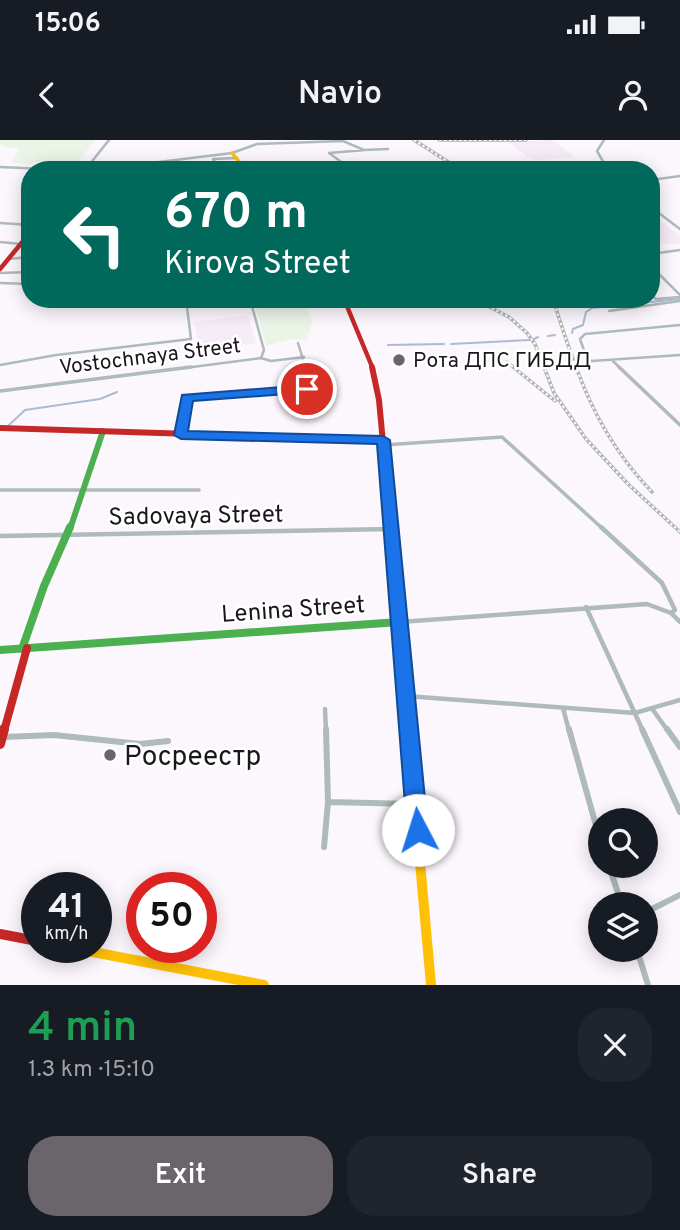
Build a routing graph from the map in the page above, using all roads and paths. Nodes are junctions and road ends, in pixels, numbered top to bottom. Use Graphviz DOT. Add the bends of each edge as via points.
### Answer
graph roads {
  1 [pos="109,140"];
  2 [pos="604,140"];
  3 [pos="248,141"];
  4 [pos="243,148"];
  5 [pos="388,149"];
  6 [pos="366,150"];
  7 [pos="234,156"];
  8 [pos="92,161"];
  9 [pos="167,161"];
  10 [pos="215,161"];
  11 [pos="238,161"];
  12 [pos="340,161"];
  13 [pos="603,161"];
  14 [pos="0,167"];
  15 [pos="21,167"];
  16 [pos="680,176"];
  17 [pos="660,179"];
  18 [pos="660,214"];
  19 [pos="0,223"];
  20 [pos="5,224"];
  21 [pos="21,225"];
  22 [pos="680,229"];
  23 [pos="0,230"];
  24 [pos="0,242"];
  25 [pos="21,244"];
  26 [pos="680,250"];
  27 [pos="660,253"];
  28 [pos="21,258"];
  29 [pos="8,259"];
  30 [pos="0,271"];
  31 [pos="21,272"];
  32 [pos="660,276"];
  33 [pos="0,283"];
  34 [pos="21,284"];
  35 [pos="680,298"];
  36 [pos="660,299"];
  37 [pos="660,302"];
  38 [pos="188,308"];
  39 [pos="252,308"];
  40 [pos="348,308"];
  41 [pos="625,308"];
  42 [pos="609,311"];
  43 [pos="680,325"];
  44 [pos="298,343"];
  45 [pos="680,355"];
  46 [pos="304,357"];
  47 [pos="261,358"];
  48 [pos="614,361"];
  49 [pos="0,365"];
  50 [pos="0,391"];
  51 [pos="680,425"];
  52 [pos="4,428"];
  53 [pos="103,431"];
  54 [pos="181,435"];
  55 [pos="384,442"];
  56 [pos="0,490"];
  57 [pos="199,490"];
  58 [pos="83,492"];
  59 [pos="392,529"];
  60 [pos="68,534"];
  61 [pos="0,536"];
  62 [pos="586,607"];
  63 [pos="671,613"];
  64 [pos="399,622"];
  65 [pos="680,622"];
  66 [pos="24,648"];
  67 [pos="0,650"];
  68 [pos="406,696"];
  69 [pos="680,700"];
  70 [pos="563,708"];
  71 [pos="325,709"];
  72 [pos="653,710"];
  73 [pos="635,713"];
  74 [pos="1,741"];
  75 [pos="168,741"];
  76 [pos="680,747"];
  77 [pos="328,802"];
  78 [pos="415,804"];
  79 [pos="591,808"];
  80 [pos="680,812"];
  81 [pos="324,847"];
  82 [pos="680,895"];
  83 [pos="658,906"];
  84 [pos="0,934"];
  85 [pos="21,938"];
  86 [pos="112,956"];
  87 [pos="641,962"];
  88 [pos="264,985"];
  89 [pos="432,985"];
  90 [pos="648,985"];
  1 -- 8 [label="street"];
  2 -- 13 [label="street" via="597,151"];
  3 -- 4 [label="street"];
  4 -- 6 [label="street" via="336,141"];
  4 -- 7 [label="street"];
  5 -- 6 [label="street"];
  6 -- 12 [label="street" via="329,153"];
  7 -- 9 [label="street"];
  7 -- 10 [label="street"];
  7 -- 11 [label="street"];
  14 -- 15 [label="street"];
  16 -- 17 [label="street"];
  18 -- 22 [label="street"];
  19 -- 20 [label="street"];
  20 -- 21 [label="street"];
  20 -- 23 [label="street"];
  24 -- 25 [label="street"];
  25 -- 29 [label="street"];
  26 -- 27 [label="street"];
  28 -- 29 [label="street"];
  29 -- 30 [label="street"];
  30 -- 31 [label="street"];
  32 -- 35 [label="street"];
  33 -- 34 [label="street"];
  35 -- 36 [label="street"];
  35 -- 37 [label="street"];
  38 -- 49 [label="street" via="191,339"];
  39 -- 47 [label="street" via="264,350"];
  40 -- 55 [label="street" via="372,366"];
  41 -- 42 [label="street"];
  43 -- 48 [label="street" via="582,335 587,359"];
  44 -- 46 [label="street"];
  45 -- 48 [label="street"];
  46 -- 47 [label="street, Vostochnaya Street"];
  46 -- 54 [label="street" via="306,391 187,398"];
  47 -- 50 [label="street, Vostochnaya Street"];
  48 -- 51 [label="street"];
  52 -- 53 [label="street"];
  53 -- 54 [label="street"];
  53 -- 58 [label="street"];
  54 -- 55 [label="street"];
  55 -- 59 [label="street"];
  55 -- 63 [label="street" via="502,438 662,583 676,610"];
  56 -- 58 [label="street"];
  57 -- 58 [label="street"];
  58 -- 60 [label="street"];
  59 -- 60 [label="street, Sadovaya Street"];
  59 -- 64 [label="street"];
  60 -- 61 [label="street, Sadovaya Street"];
  60 -- 66 [label="street" via="44,586"];
  62 -- 63 [label="street, Lenina Street" via="647,604"];
  62 -- 64 [label="street, Lenina Street"];
  62 -- 73 [label="street"];
  63 -- 65 [label="street"];
  64 -- 66 [label="street, Lenina Street"];
  64 -- 68 [label="street"];
  66 -- 67 [label="street, Lenina Street"];
  66 -- 74 [label="street"];
  68 -- 70 [label="street"];
  68 -- 78 [label="street"];
  69 -- 72 [label="street"];
  70 -- 73 [label="street"];
  70 -- 79 [label="street"];
  71 -- 77 [label="street"];
  72 -- 73 [label="street"];
  72 -- 76 [label="street"];
  73 -- 80 [label="street"];
  74 -- 75 [label="street" via="54,735 140,744"];
  77 -- 78 [label="street"];
  77 -- 81 [label="street"];
  78 -- 89 [label="street"];
  82 -- 83 [label="street"];
  84 -- 85 [label="street"];
  86 -- 88 [label="street"];
  87 -- 90 [label="street"];
}
